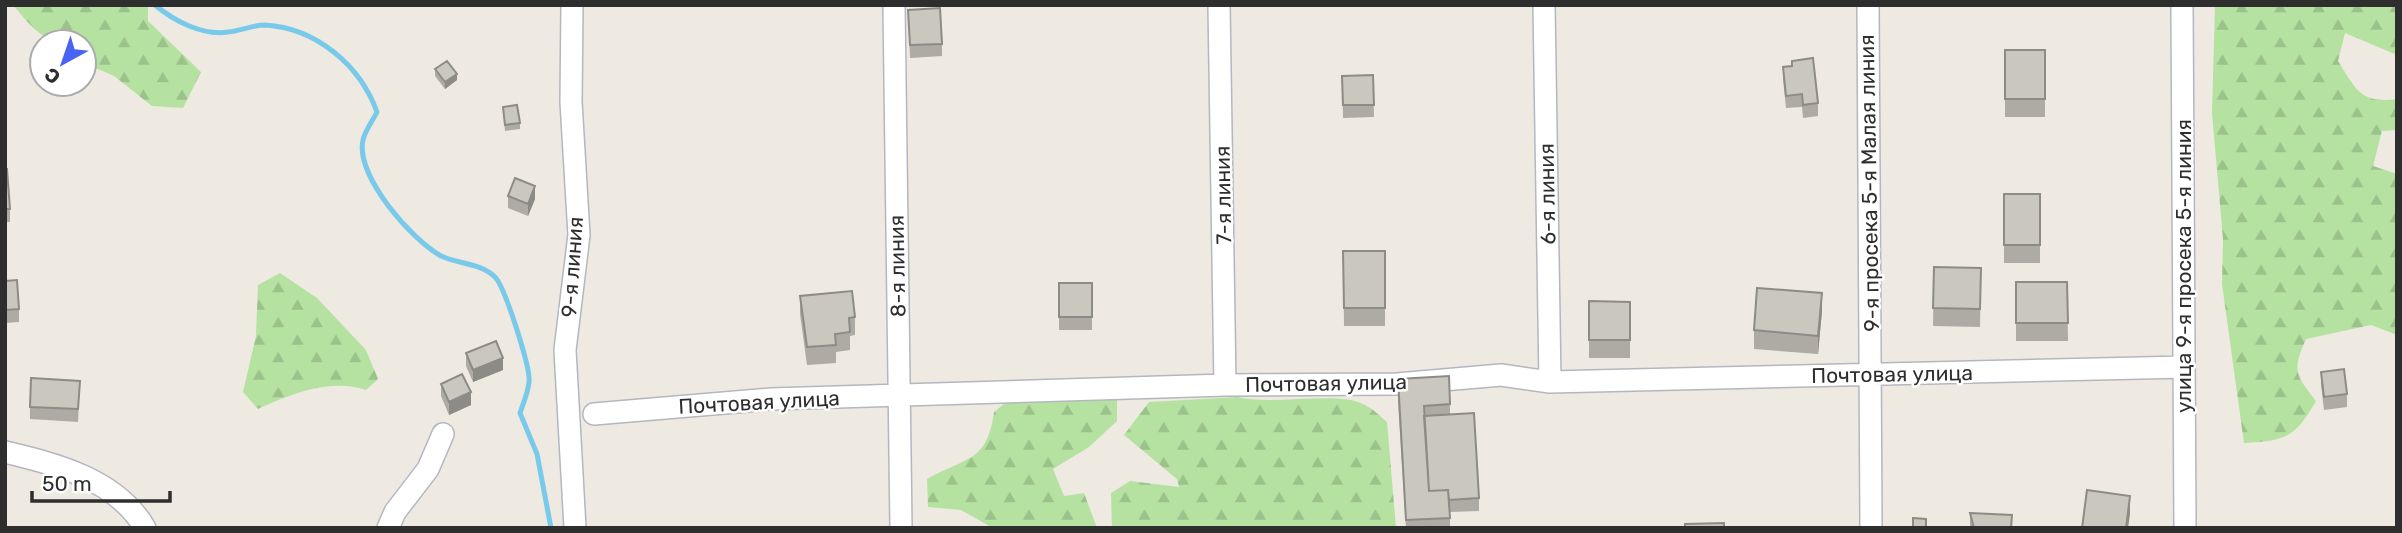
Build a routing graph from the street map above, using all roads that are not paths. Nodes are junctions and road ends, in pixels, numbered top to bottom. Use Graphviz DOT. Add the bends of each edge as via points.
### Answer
graph roads {
  1 [pos="572,5"];
  2 [pos="894,5"];
  3 [pos="1219,5"];
  4 [pos="1544,5"];
  5 [pos="1868,5"];
  6 [pos="2182,5"];
  7 [pos="2184,367"];
  8 [pos="1871,374"];
  9 [pos="1550,382"];
  10 [pos="1225,385"];
  11 [pos="899,396"];
  12 [pos="594,414"];
  13 [pos="443,434"];
  14 [pos="5,452"];
  15 [pos="145,528"];
  16 [pos="388,528"];
  17 [pos="575,528"];
  18 [pos="901,528"];
  19 [pos="1871,528"];
  20 [pos="2185,528"];
  1 -- 17 [label="street, 9-я линия" via="571,102 579,235 565,349"];
  2 -- 11 [label="street, 8-я линия"];
  3 -- 10 [label="street, 7-я линия"];
  4 -- 9 [label="street, 6-я линия"];
  5 -- 8 [label="street, 9-я просека 5-я Малая линия"];
  6 -- 7 [label="street, улица 9-я просека 5-я линия"];
  7 -- 8 [label="street, Почтовая улица"];
  7 -- 20 [label="street, улица 9-я просека 5-я линия"];
  8 -- 9 [label="street, Почтовая улица"];
  8 -- 19 [label="street, 9-я просека 5-я Малая линия"];
  9 -- 10 [label="street, Почтовая улица" via="1501,375 1397,384"];
  10 -- 11 [label="street, Почтовая улица"];
  11 -- 12 [label="street, Почтовая улица" via="771,399"];
  11 -- 18 [label="street, 8-я линия"];
  13 -- 16 [label="street" via="428,469"];
  14 -- 15 [label="street" via="62,466 105,488 116,494"];
}
